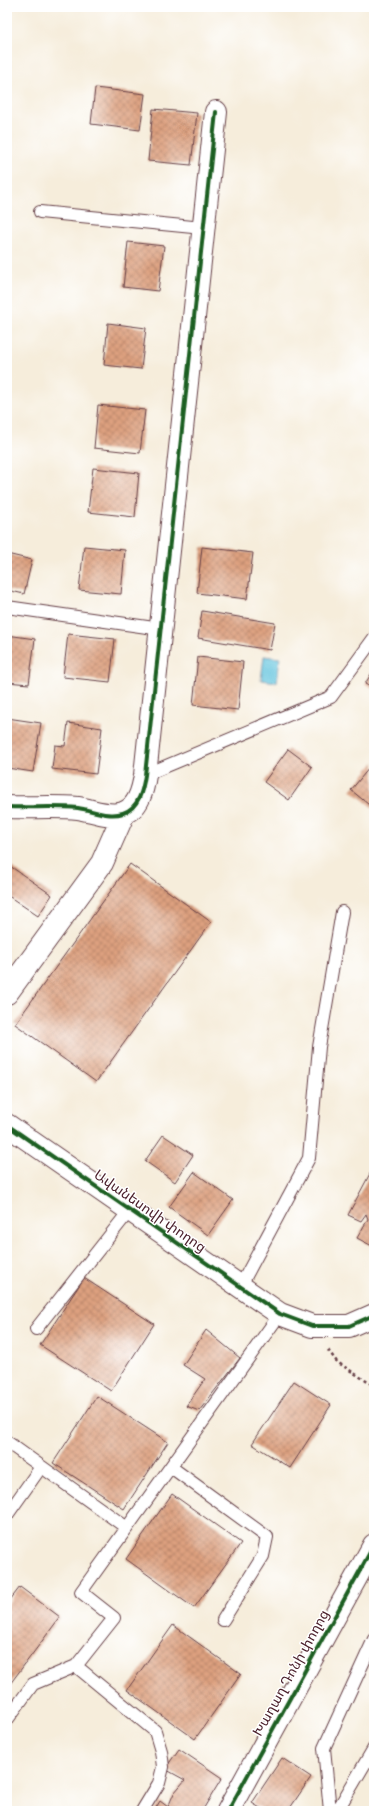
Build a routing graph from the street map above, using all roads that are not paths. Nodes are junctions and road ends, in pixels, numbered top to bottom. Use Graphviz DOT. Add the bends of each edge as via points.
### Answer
graph roads {
  1 [pos="216,112"];
  2 [pos="40,212"];
  3 [pos="203,228"];
  4 [pos="7,607"];
  5 [pos="161,629"];
  6 [pos="374,638"];
  7 [pos="145,775"];
  8 [pos="7,807"];
  9 [pos="124,813"];
  10 [pos="342,912"];
  11 [pos="7,993"];
  12 [pos="7,1125"];
  13 [pos="130,1210"];
  14 [pos="240,1287"];
  15 [pos="280,1314"];
  16 [pos="374,1315"];
  17 [pos="36,1329"];
  18 [pos="7,1442"];
  19 [pos="41,1467"];
  20 [pos="171,1467"];
  21 [pos="7,1515"];
  22 [pos="127,1528"];
  23 [pos="374,1545"];
  24 [pos="223,1620"];
  25 [pos="374,1639"];
  26 [pos="76,1666"];
  27 [pos="7,1720"];
  28 [pos="374,1748"];
  29 [pos="142,1811"];
  30 [pos="228,1811"];
  31 [pos="330,1811"];
  32 [pos="337,1811"];
  1 -- 3 [label="street"];
  2 -- 3 [label="lane"];
  3 -- 5 [label="street"];
  4 -- 5 [label="lane"];
  5 -- 7 [label="street"];
  6 -- 7 [label="lane" via="331,697"];
  7 -- 9 [label="street" via="142,794"];
  8 -- 9 [label="street" via="78,808 98,813"];
  9 -- 11 [label="street" via="102,863"];
  10 -- 14 [label="lane" via="319,1046 309,1158"];
  12 -- 13 [label="street, Ավանեսովի փողոց"];
  13 -- 14 [label="street, Ավանեսովի փողոց"];
  13 -- 17 [label="lane"];
  14 -- 15 [label="street, Ավանեսովի փողոց"];
  15 -- 16 [label="street, Ավանեսովի փողոց" via="312,1326 349,1326"];
  15 -- 20 [label="lane"];
  18 -- 19 [label="lane"];
  19 -- 21 [label="lane"];
  19 -- 22 [label="lane"];
  20 -- 22 [label="lane"];
  20 -- 24 [label="lane" via="267,1536 263,1556"];
  22 -- 26 [label="lane" via="81,1592 114,1618"];
  23 -- 30 [label="street, Խաղաղ Դոնի փողոց"];
  25 -- 31 [label="lane" via="324,1748"];
  26 -- 27 [label="lane" via="33,1684"];
  26 -- 29 [label="lane" via="155,1731 163,1767 159,1783"];
  28 -- 32 [label="lane"];
}
